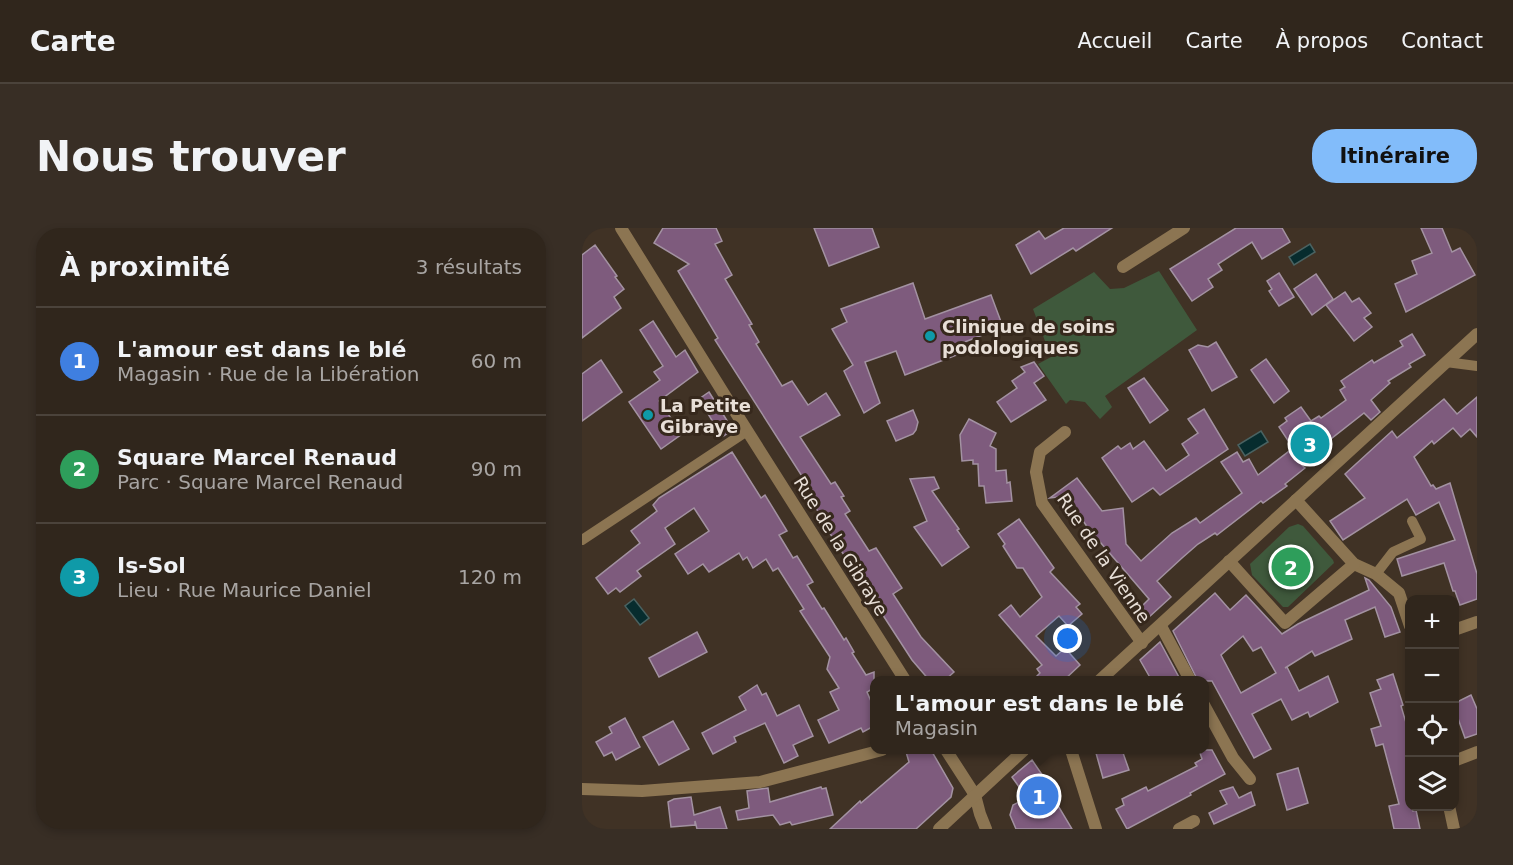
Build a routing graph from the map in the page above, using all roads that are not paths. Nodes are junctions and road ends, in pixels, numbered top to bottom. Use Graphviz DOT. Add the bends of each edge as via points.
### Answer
graph roads {
  1 [pos="621,228"];
  2 [pos="1184,228"];
  3 [pos="1123,267"];
  4 [pos="1477,334"];
  5 [pos="1446,362"];
  6 [pos="1477,366"];
  7 [pos="747,431"];
  8 [pos="1065,432"];
  9 [pos="1296,500"];
  10 [pos="1412,521"];
  11 [pos="582,540"];
  12 [pos="1229,561"];
  13 [pos="1354,564"];
  14 [pos="1376,574"];
  15 [pos="1405,611"];
  16 [pos="1477,622"];
  17 [pos="1161,626"];
  18 [pos="1459,629"];
  19 [pos="1142,644"];
  20 [pos="902,676"];
  21 [pos="1106,676"];
  22 [pos="1187,676"];
  23 [pos="1209,714"];
  24 [pos="1477,752"];
  25 [pos="870,753"];
  26 [pos="949,754"];
  27 [pos="1020,754"];
  28 [pos="1072,754"];
  29 [pos="1459,759"];
  30 [pos="1250,779"];
  31 [pos="582,789"];
  32 [pos="975,795"];
  33 [pos="1450,811"];
  34 [pos="1194,821"];
  35 [pos="939,829"];
  36 [pos="986,829"];
  37 [pos="1096,829"];
  38 [pos="1179,829"];
  39 [pos="1454,829"];
  1 -- 7 [label="street, Rue de la Gibraye"];
  2 -- 3 [label="street"];
  4 -- 5 [label="street"];
  5 -- 6 [label="lane"];
  5 -- 9 [label="street"];
  7 -- 11 [label="lane"];
  7 -- 20 [label="street, Rue de la Gibraye"];
  8 -- 19 [label="street, Rue de la Vienne" via="1040,452 1036,472 1042,503"];
  9 -- 12 [label="street"];
  9 -- 13 [label="street"];
  10 -- 14 [label="lane" via="1421,539 1393,552"];
  12 -- 13 [label="street" via="1285,623"];
  12 -- 17 [label="street"];
  13 -- 14 [label="street"];
  14 -- 15 [label="street" via="1399,592"];
  16 -- 18 [label="street"];
  17 -- 19 [label="street"];
  17 -- 22 [label="street"];
  19 -- 21 [label="street"];
  23 -- 30 [label="street" via="1233,758"];
  24 -- 29 [label="street"];
  25 -- 31 [label="street" via="760,782 642,791"];
  26 -- 32 [label="street"];
  27 -- 32 [label="street"];
  28 -- 37 [label="street"];
  32 -- 35 [label="street"];
  32 -- 36 [label="street"];
  33 -- 39 [label="street"];
  34 -- 38 [label="street"];
}
